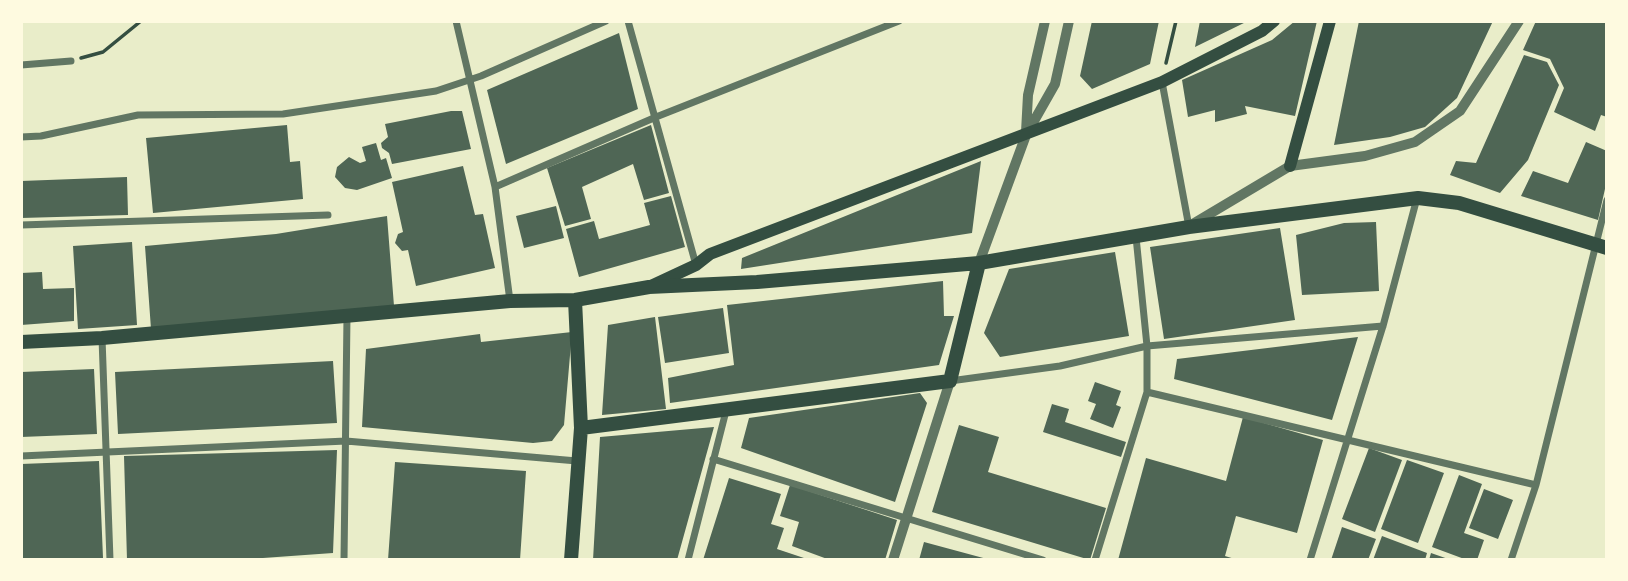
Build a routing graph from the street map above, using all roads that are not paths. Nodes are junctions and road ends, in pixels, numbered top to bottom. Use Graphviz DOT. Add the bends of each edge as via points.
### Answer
graph roads {
  1 [pos="456,21"];
  2 [pos="606,21"];
  3 [pos="628,21"];
  4 [pos="899,21"];
  5 [pos="1045,21"];
  6 [pos="1069,21"];
  7 [pos="1274,21"];
  8 [pos="1330,21"];
  9 [pos="1519,21"];
  10 [pos="71,61"];
  11 [pos="21,65"];
  12 [pos="470,80"];
  13 [pos="1162,82"];
  14 [pos="656,117"];
  15 [pos="1026,135"];
  16 [pos="21,137"];
  17 [pos="1290,166"];
  18 [pos="495,187"];
  19 [pos="1418,198"];
  20 [pos="1607,200"];
  21 [pos="328,215"];
  22 [pos="21,225"];
  23 [pos="1189,227"];
  24 [pos="1136,235"];
  25 [pos="1602,246"];
  26 [pos="979,263"];
  27 [pos="696,265"];
  28 [pos="649,287"];
  29 [pos="575,300"];
  30 [pos="510,301"];
  31 [pos="347,315"];
  32 [pos="1383,327"];
  33 [pos="102,338"];
  34 [pos="21,342"];
  35 [pos="1147,346"];
  36 [pos="950,382"];
  37 [pos="1147,392"];
  38 [pos="726,411"];
  39 [pos="581,428"];
  40 [pos="1346,440"];
  41 [pos="346,441"];
  42 [pos="107,452"];
  43 [pos="21,456"];
  44 [pos="713,458"];
  45 [pos="577,461"];
  46 [pos="1536,485"];
  47 [pos="908,516"];
  48 [pos="110,560"];
  49 [pos="344,560"];
  50 [pos="571,560"];
  51 [pos="688,560"];
  52 [pos="893,560"];
  53 [pos="1043,560"];
  54 [pos="1094,560"];
  55 [pos="1310,560"];
  56 [pos="1511,560"];
  1 -- 12 [label="street"];
  2 -- 12 [label="street"];
  3 -- 14 [label="street"];
  4 -- 14 [label="street"];
  5 -- 15 [label="street" via="1028,95"];
  6 -- 15 [label="street" via="1055,84"];
  7 -- 13 [label="main road"];
  8 -- 17 [label="main road"];
  9 -- 17 [label="street" via="1460,111 1415,142 1365,156"];
  10 -- 11 [label="street"];
  12 -- 16 [label="street" via="436,91 283,114 138,115"];
  12 -- 18 [label="street"];
  13 -- 15 [label="main road"];
  13 -- 23 [label="street"];
  14 -- 18 [label="street"];
  14 -- 27 [label="street"];
  15 -- 26 [label="street"];
  15 -- 27 [label="main road" via="710,254"];
  17 -- 23 [label="street"];
  18 -- 30 [label="street"];
  19 -- 23 [label="main road"];
  19 -- 25 [label="main road" via="1459,203"];
  19 -- 32 [label="street"];
  20 -- 25 [label="street"];
  21 -- 22 [label="street"];
  23 -- 24 [label="main road"];
  24 -- 26 [label="main road"];
  24 -- 35 [label="street"];
  25 -- 46 [label="street"];
  26 -- 28 [label="main road"];
  26 -- 36 [label="main road"];
  27 -- 28 [label="main road"];
  28 -- 29 [label="main road"];
  29 -- 30 [label="main road"];
  29 -- 39 [label="main road"];
  30 -- 31 [label="main road"];
  31 -- 33 [label="main road"];
  31 -- 41 [label="street"];
  32 -- 35 [label="street"];
  32 -- 40 [label="street"];
  33 -- 34 [label="main road"];
  33 -- 42 [label="street"];
  35 -- 36 [label="street" via="1060,366"];
  35 -- 37 [label="street"];
  36 -- 38 [label="main road"];
  36 -- 47 [label="street"];
  37 -- 40 [label="street"];
  37 -- 54 [label="street"];
  38 -- 39 [label="main road"];
  38 -- 44 [label="street"];
  39 -- 45 [label="main road"];
  40 -- 46 [label="street"];
  40 -- 55 [label="street"];
  41 -- 42 [label="street"];
  41 -- 45 [label="street"];
  41 -- 49 [label="street"];
  42 -- 43 [label="street"];
  42 -- 48 [label="street"];
  44 -- 47 [label="street"];
  44 -- 51 [label="street"];
  45 -- 50 [label="main road"];
  46 -- 56 [label="street"];
  47 -- 52 [label="street"];
  47 -- 53 [label="street"];
}
